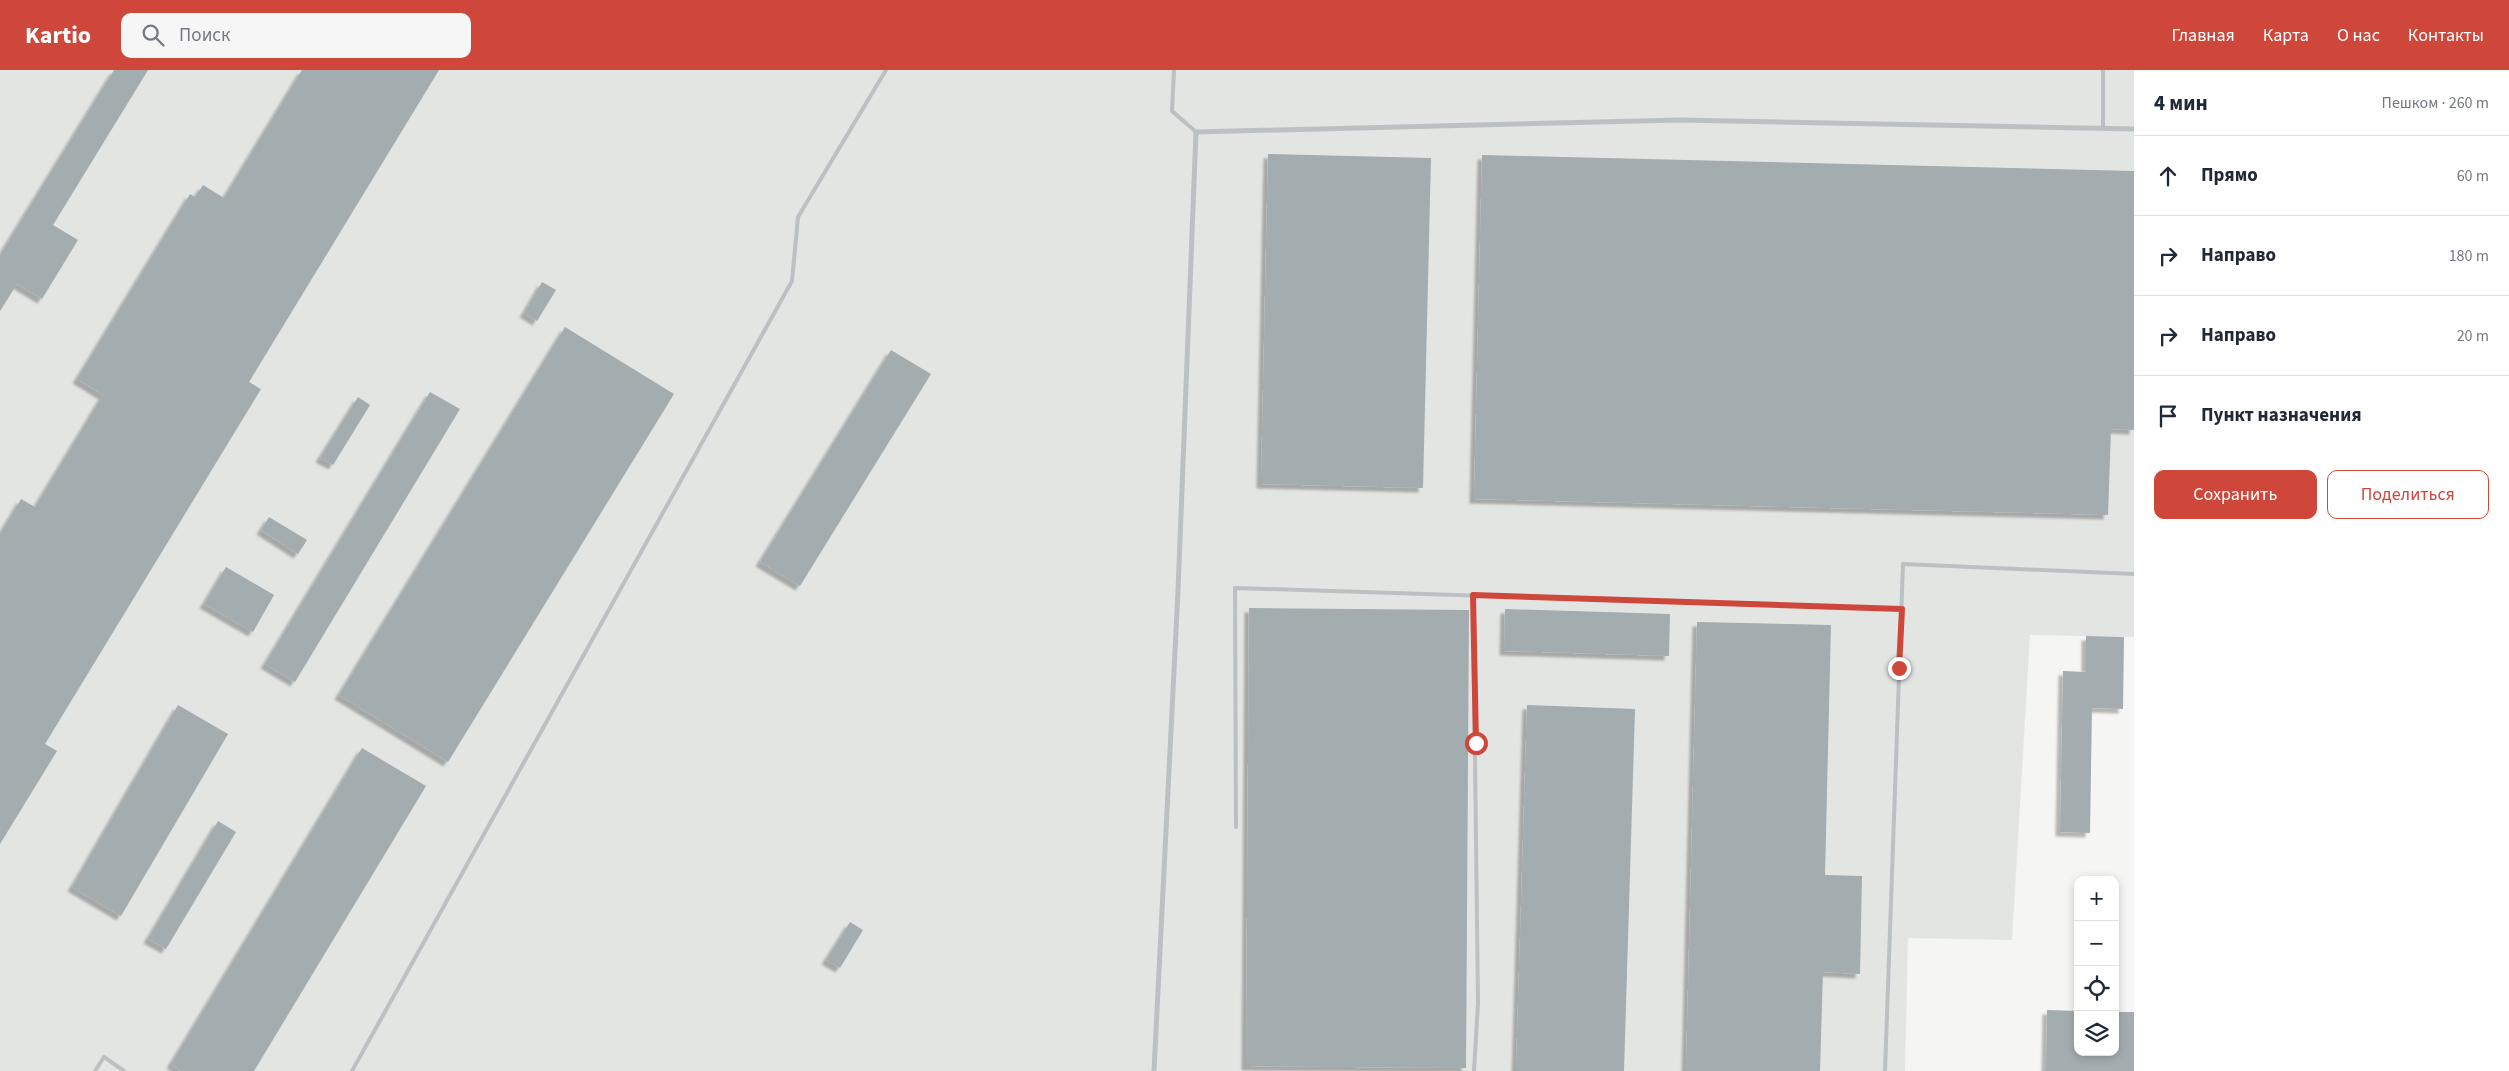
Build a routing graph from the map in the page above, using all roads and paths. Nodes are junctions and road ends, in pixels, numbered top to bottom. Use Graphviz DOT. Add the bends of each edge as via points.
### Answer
graph roads {
  1 [pos="886,70"];
  2 [pos="1174,70"];
  3 [pos="2103,70"];
  4 [pos="2103,128"];
  5 [pos="2134,129"];
  6 [pos="1196,132"];
  7 [pos="2134,574"];
  8 [pos="1473,595"];
  9 [pos="1902,609"];
  10 [pos="1236,827"];
  11 [pos="95,1071"];
  12 [pos="124,1071"];
  13 [pos="352,1071"];
  14 [pos="1154,1071"];
  15 [pos="1474,1071"];
  16 [pos="1885,1071"];
  1 -- 13 [label="lane" via="798,217 792,281"];
  2 -- 6 [label="lane" via="1172,111"];
  3 -- 4 [label="lane"];
  4 -- 5 [label="street"];
  4 -- 6 [label="street" via="1680,120"];
  6 -- 14 [label="street" via="1178,591"];
  7 -- 9 [label="lane" via="1903,564"];
  8 -- 9 [label="lane"];
  8 -- 10 [label="lane" via="1235,588"];
  8 -- 15 [label="lane" via="1478,993"];
  9 -- 16 [label="lane"];
  11 -- 12 [label="lane" via="104,1057"];
}
